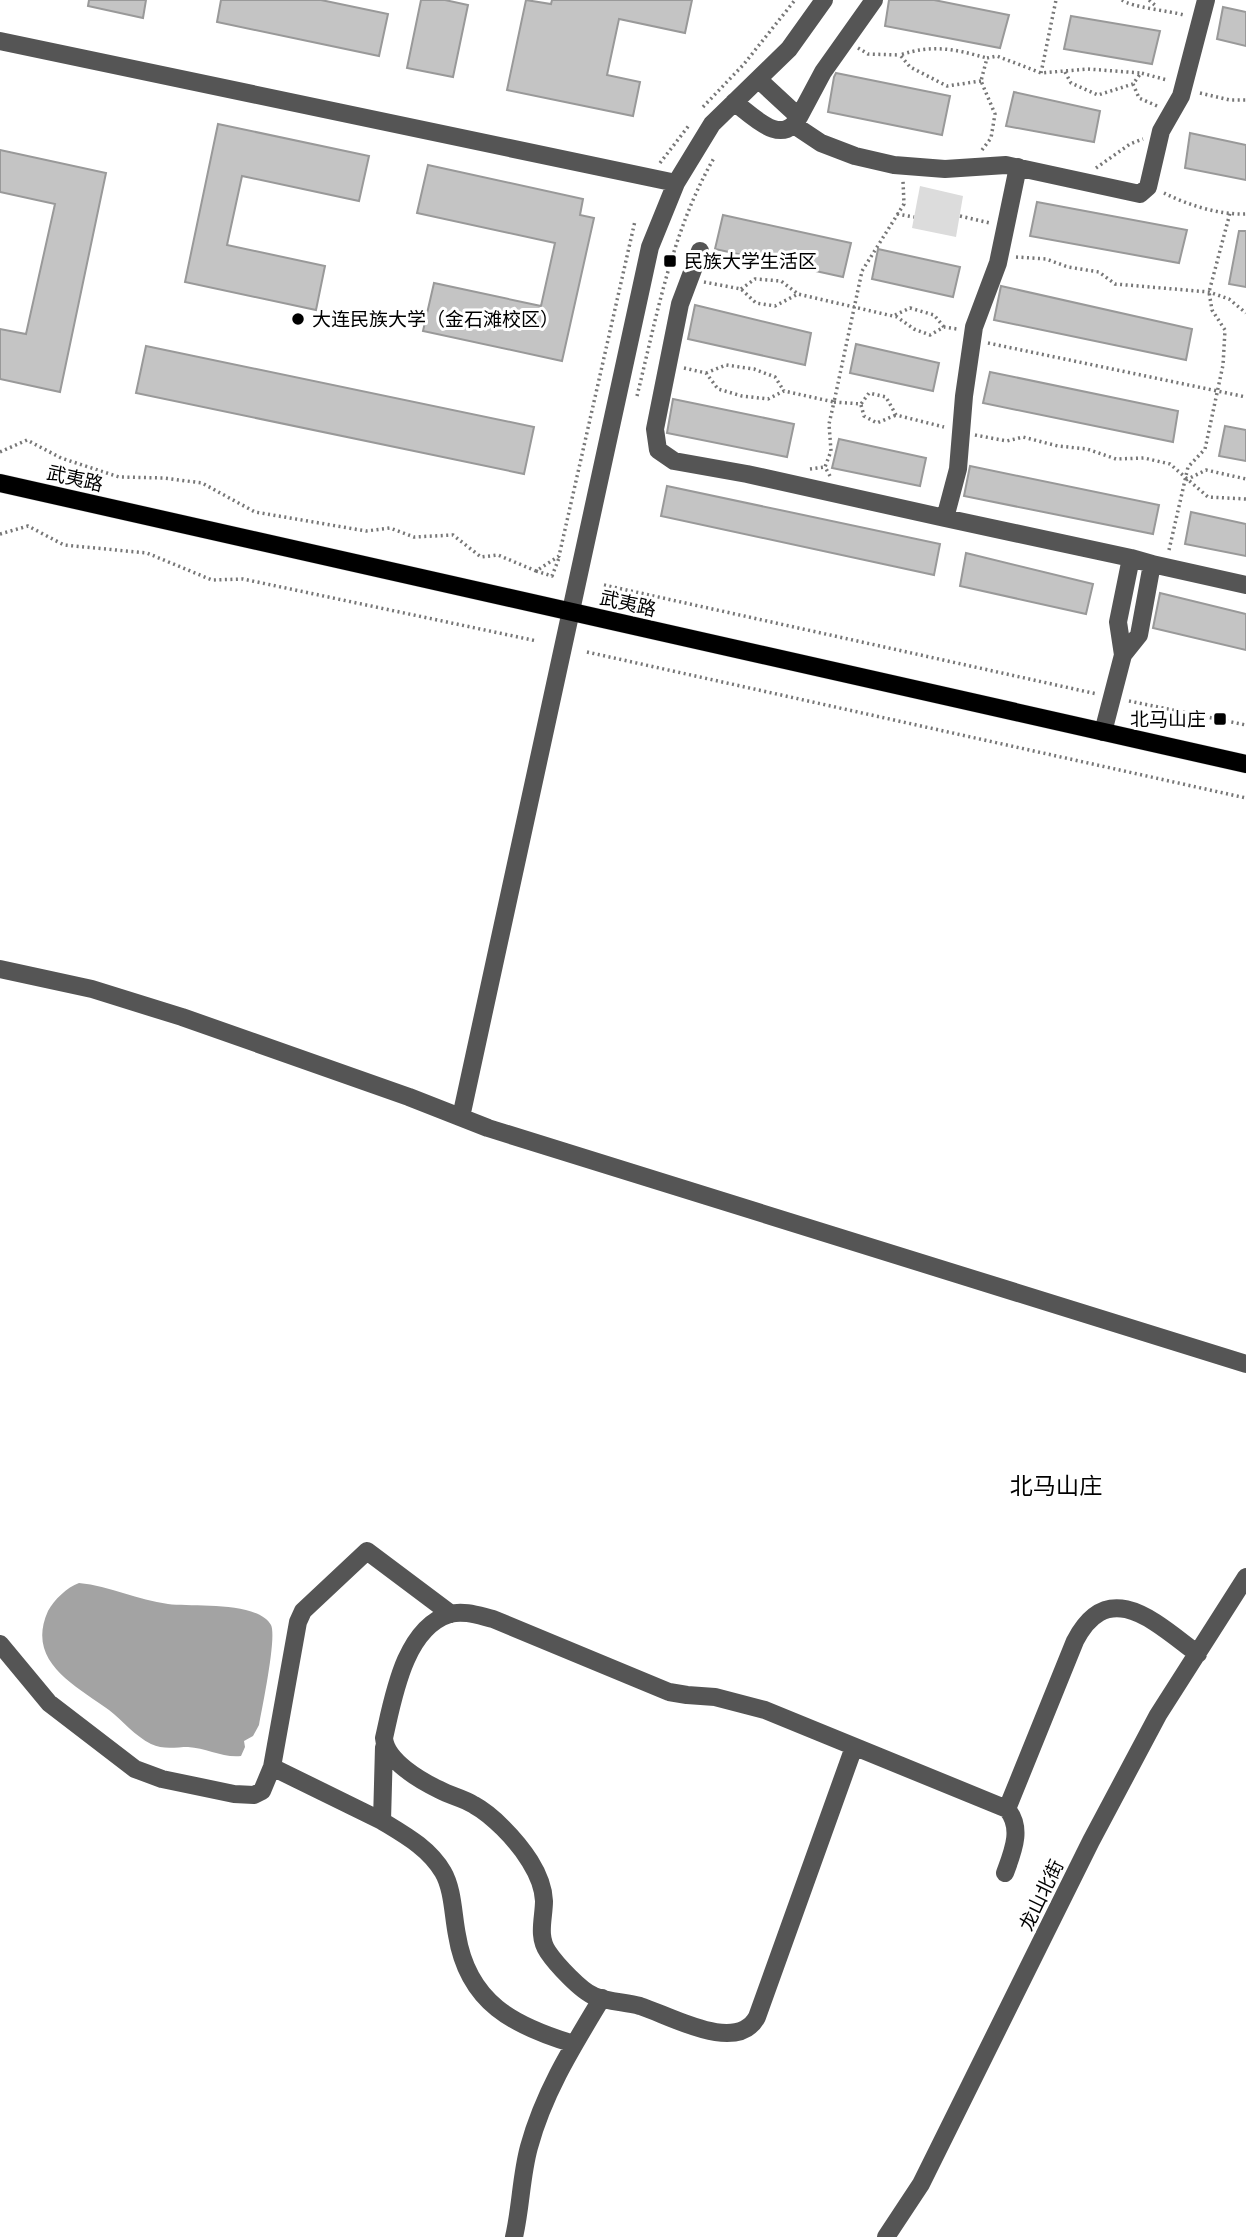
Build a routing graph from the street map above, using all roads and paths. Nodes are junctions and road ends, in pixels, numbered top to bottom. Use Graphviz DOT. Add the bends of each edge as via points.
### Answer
graph roads {
  1 [pos="795,0"];
  2 [pos="824,0"];
  3 [pos="874,0"];
  4 [pos="1056,0"];
  5 [pos="1122,0"];
  6 [pos="1149,0"];
  7 [pos="1206,0"];
  8 [pos="1159,8"];
  9 [pos="1200,19"];
  10 [pos="846,39"];
  11 [pos="0,41"];
  12 [pos="900,55"];
  13 [pos="987,58"];
  14 [pos="1065,71"];
  15 [pos="1041,73"];
  16 [pos="1141,73"];
  17 [pos="758,79"];
  18 [pos="981,80"];
  19 [pos="1133,84"];
  20 [pos="1184,84"];
  21 [pos="1246,100"];
  22 [pos="734,102"];
  23 [pos="699,112"];
  24 [pos="1171,113"];
  25 [pos="797,121"];
  26 [pos="691,123"];
  27 [pos="1161,131"];
  28 [pos="659,164"];
  29 [pos="903,165"];
  30 [pos="977,167"];
  31 [pos="1018,167"];
  32 [pos="1082,181"];
  33 [pos="676,183"];
  34 [pos="1148,187"];
  35 [pos="1230,212"];
  36 [pos="897,214"];
  37 [pos="1246,214"];
  38 [pos="960,216"];
  39 [pos="914,217"];
  40 [pos="635,221"];
  41 [pos="1006,227"];
  42 [pos="700,251"];
  43 [pos="1000,256"];
  44 [pos="691,280"];
  45 [pos="741,289"];
  46 [pos="1209,292"];
  47 [pos="798,294"];
  48 [pos="855,307"];
  49 [pos="1246,313"];
  50 [pos="893,316"];
  51 [pos="944,327"];
  52 [pos="973,335"];
  53 [pos="668,365"];
  54 [pos="706,373"];
  55 [pos="783,391"];
  56 [pos="1217,391"];
  57 [pos="1246,397"];
  58 [pos="834,401"];
  59 [pos="861,404"];
  60 [pos="896,415"];
  61 [pos="961,432"];
  62 [pos="0,452"];
  63 [pos="1246,479"];
  64 [pos="1186,480"];
  65 [pos="0,483"];
  66 [pos="832,493"];
  67 [pos="1246,499"];
  68 [pos="945,518"];
  69 [pos="0,534"];
  70 [pos="559,556"];
  71 [pos="1131,558"];
  72 [pos="1156,565"];
  73 [pos="536,571"];
  74 [pos="1246,585"];
  75 [pos="604,586"];
  76 [pos="571,612"];
  77 [pos="537,641"];
  78 [pos="587,652"];
  79 [pos="1123,655"];
  80 [pos="1112,697"];
  81 [pos="1246,725"];
  82 [pos="1103,732"];
  83 [pos="1246,764"];
  84 [pos="1246,798"];
  85 [pos="0,969"];
  86 [pos="461,1117"];
  87 [pos="1246,1364"];
  88 [pos="1246,1577"];
  89 [pos="451,1614"];
  90 [pos="0,1644"];
  91 [pos="1198,1654"];
  92 [pos="854,1746"];
  93 [pos="384,1747"];
  94 [pos="272,1767"];
  95 [pos="1007,1809"];
  96 [pos="382,1821"];
  97 [pos="1005,1873"];
  98 [pos="602,1997"];
  99 [pos="574,2043"];
  100 [pos="514,2237"];
  101 [pos="886,2237"];
  1 -- 23 [label="path"];
  2 -- 17 [label="street" via="789,49"];
  3 -- 10 [label="street"];
  4 -- 15 [label="path"];
  5 -- 8 [label="path" via="1128,5"];
  6 -- 8 [label="path"];
  7 -- 9 [label="street"];
  8 -- 9 [label="path"];
  9 -- 20 [label="street"];
  10 -- 12 [label="path" via="867,54"];
  10 -- 25 [label="street"];
  11 -- 33 [label="street"];
  12 -- 13 [label="path" via="919,48 951,48"];
  12 -- 18 [label="path" via="910,67 947,86"];
  13 -- 15 [label="path" via="997,56"];
  13 -- 18 [label="path"];
  14 -- 15 [label="path"];
  14 -- 16 [label="path"];
  14 -- 19 [label="path" via="1071,83 1098,95"];
  16 -- 19 [label="path"];
  16 -- 20 [label="path"];
  17 -- 22 [label="street"];
  17 -- 25 [label="street"];
  18 -- 30 [label="path" via="995,114 991,138 979,153"];
  19 -- 24 [label="path" via="1139,98"];
  20 -- 21 [label="path" via="1203,95"];
  20 -- 24 [label="street"];
  22 -- 25 [label="street" via="768,128 781,131"];
  22 -- 33 [label="street" via="712,124"];
  24 -- 27 [label="street"];
  25 -- 29 [label="street" via="821,143 855,156"];
  26 -- 28 [label="path"];
  27 -- 32 [label="path" via="1122,149"];
  27 -- 34 [label="street"];
  29 -- 30 [label="street"];
  29 -- 36 [label="path" via="904,204"];
  30 -- 31 [label="street"];
  31 -- 32 [label="street"];
  31 -- 41 [label="street"];
  32 -- 34 [label="street" via="1140,194"];
  33 -- 76 [label="street" via="650,247"];
  34 -- 35 [label="path" via="1183,202"];
  35 -- 37 [label="path"];
  35 -- 46 [label="path"];
  36 -- 39 [label="path"];
  36 -- 48 [label="path" via="862,271"];
  38 -- 41 [label="path"];
  40 -- 70 [label="path"];
  41 -- 43 [label="street"];
  42 -- 44 [label="street"];
  43 -- 46 [label="path" via="1046,259 1099,272 1115,284"];
  43 -- 52 [label="street"];
  44 -- 45 [label="path"];
  44 -- 53 [label="street" via="680,304"];
  45 -- 47 [label="path" via="755,279 781,281"];
  45 -- 47 [label="path" via="756,303 775,306"];
  46 -- 49 [label="path" via="1229,299"];
  46 -- 56 [label="path" via="1225,330"];
  47 -- 48 [label="path"];
  48 -- 50 [label="path"];
  48 -- 58 [label="path"];
  50 -- 51 [label="path" via="930,335"];
  50 -- 51 [label="path" via="910,308 934,315"];
  51 -- 52 [label="path"];
  52 -- 56 [label="path"];
  52 -- 61 [label="street"];
  53 -- 54 [label="path"];
  53 -- 66 [label="street" via="655,429 658,450 674,461"];
  54 -- 55 [label="path" via="718,389 742,396 768,399"];
  54 -- 55 [label="path" via="726,365 754,369 775,377"];
  55 -- 58 [label="path"];
  56 -- 57 [label="path"];
  56 -- 64 [label="path" via="1205,449 1188,467"];
  58 -- 59 [label="path"];
  58 -- 66 [label="path" via="829,424 831,451 825,467 834,484"];
  59 -- 60 [label="path" via="864,416 877,423"];
  59 -- 60 [label="path" via="869,393 886,397"];
  60 -- 61 [label="path"];
  61 -- 64 [label="path" via="1007,441 1023,437 1116,458 1143,458 1170,464"];
  61 -- 68 [label="street" via="958,469"];
  62 -- 73 [label="path" via="27,440 61,458 119,477 202,483 256,512 366,531 390,528 414,537 453,535 481,557 498,555"];
  63 -- 64 [label="path" via="1206,470"];
  64 -- 67 [label="path" via="1208,498"];
  64 -- 72 [label="path" via="1169,552"];
  65 -- 76 [label="main road, 武夷路"];
  66 -- 68 [label="street"];
  68 -- 71 [label="street"];
  69 -- 77 [label="path" via="27,526 64,545 147,553 212,580 243,579"];
  70 -- 73 [label="path"];
  70 -- 73 [label="path" via="552,576"];
  71 -- 72 [label="street"];
  71 -- 79 [label="street" via="1118,622"];
  72 -- 74 [label="street"];
  72 -- 79 [label="street" via="1139,635"];
  75 -- 80 [label="path"];
  76 -- 82 [label="main road, 武夷路"];
  76 -- 86 [label="street"];
  78 -- 84 [label="path"];
  79 -- 80 [label="street"];
  80 -- 81 [label="path"];
  80 -- 82 [label="street"];
  82 -- 83 [label="main road, 武夷路"];
  85 -- 86 [label="street" via="92,989 182,1017"];
  86 -- 87 [label="street"];
  88 -- 91 [label="street, 龙山北街"];
  89 -- 92 [label="street" via="493,1619 669,1692 747,1704"];
  89 -- 93 [label="street" via="431,1626 406,1658"];
  89 -- 94 [label="street" via="367,1550 303,1611 298,1622"];
  90 -- 94 [label="street" via="49,1703 142,1772 254,1795 262,1791"];
  91 -- 95 [label="street" via="1143,1614 1115,1608 1097,1611 1075,1641"];
  91 -- 101 [label="street, 龙山北街" via="1128,1772 920,2184"];
  92 -- 95 [label="street"];
  92 -- 98 [label="street" via="754,2024 715,2034 641,2006"];
  93 -- 96 [label="street"];
  93 -- 98 [label="street" via="408,1770 473,1804 505,1831 540,1879 546,1950 583,1988"];
  94 -- 96 [label="street"];
  95 -- 97 [label="street" via="1014,1818 1016,1834"];
  96 -- 99 [label="street" via="422,1847 444,1874 463,1965 484,1994 519,2024"];
  98 -- 99 [label="street"];
  99 -- 100 [label="street" via="540,2113 529,2148"];
}
